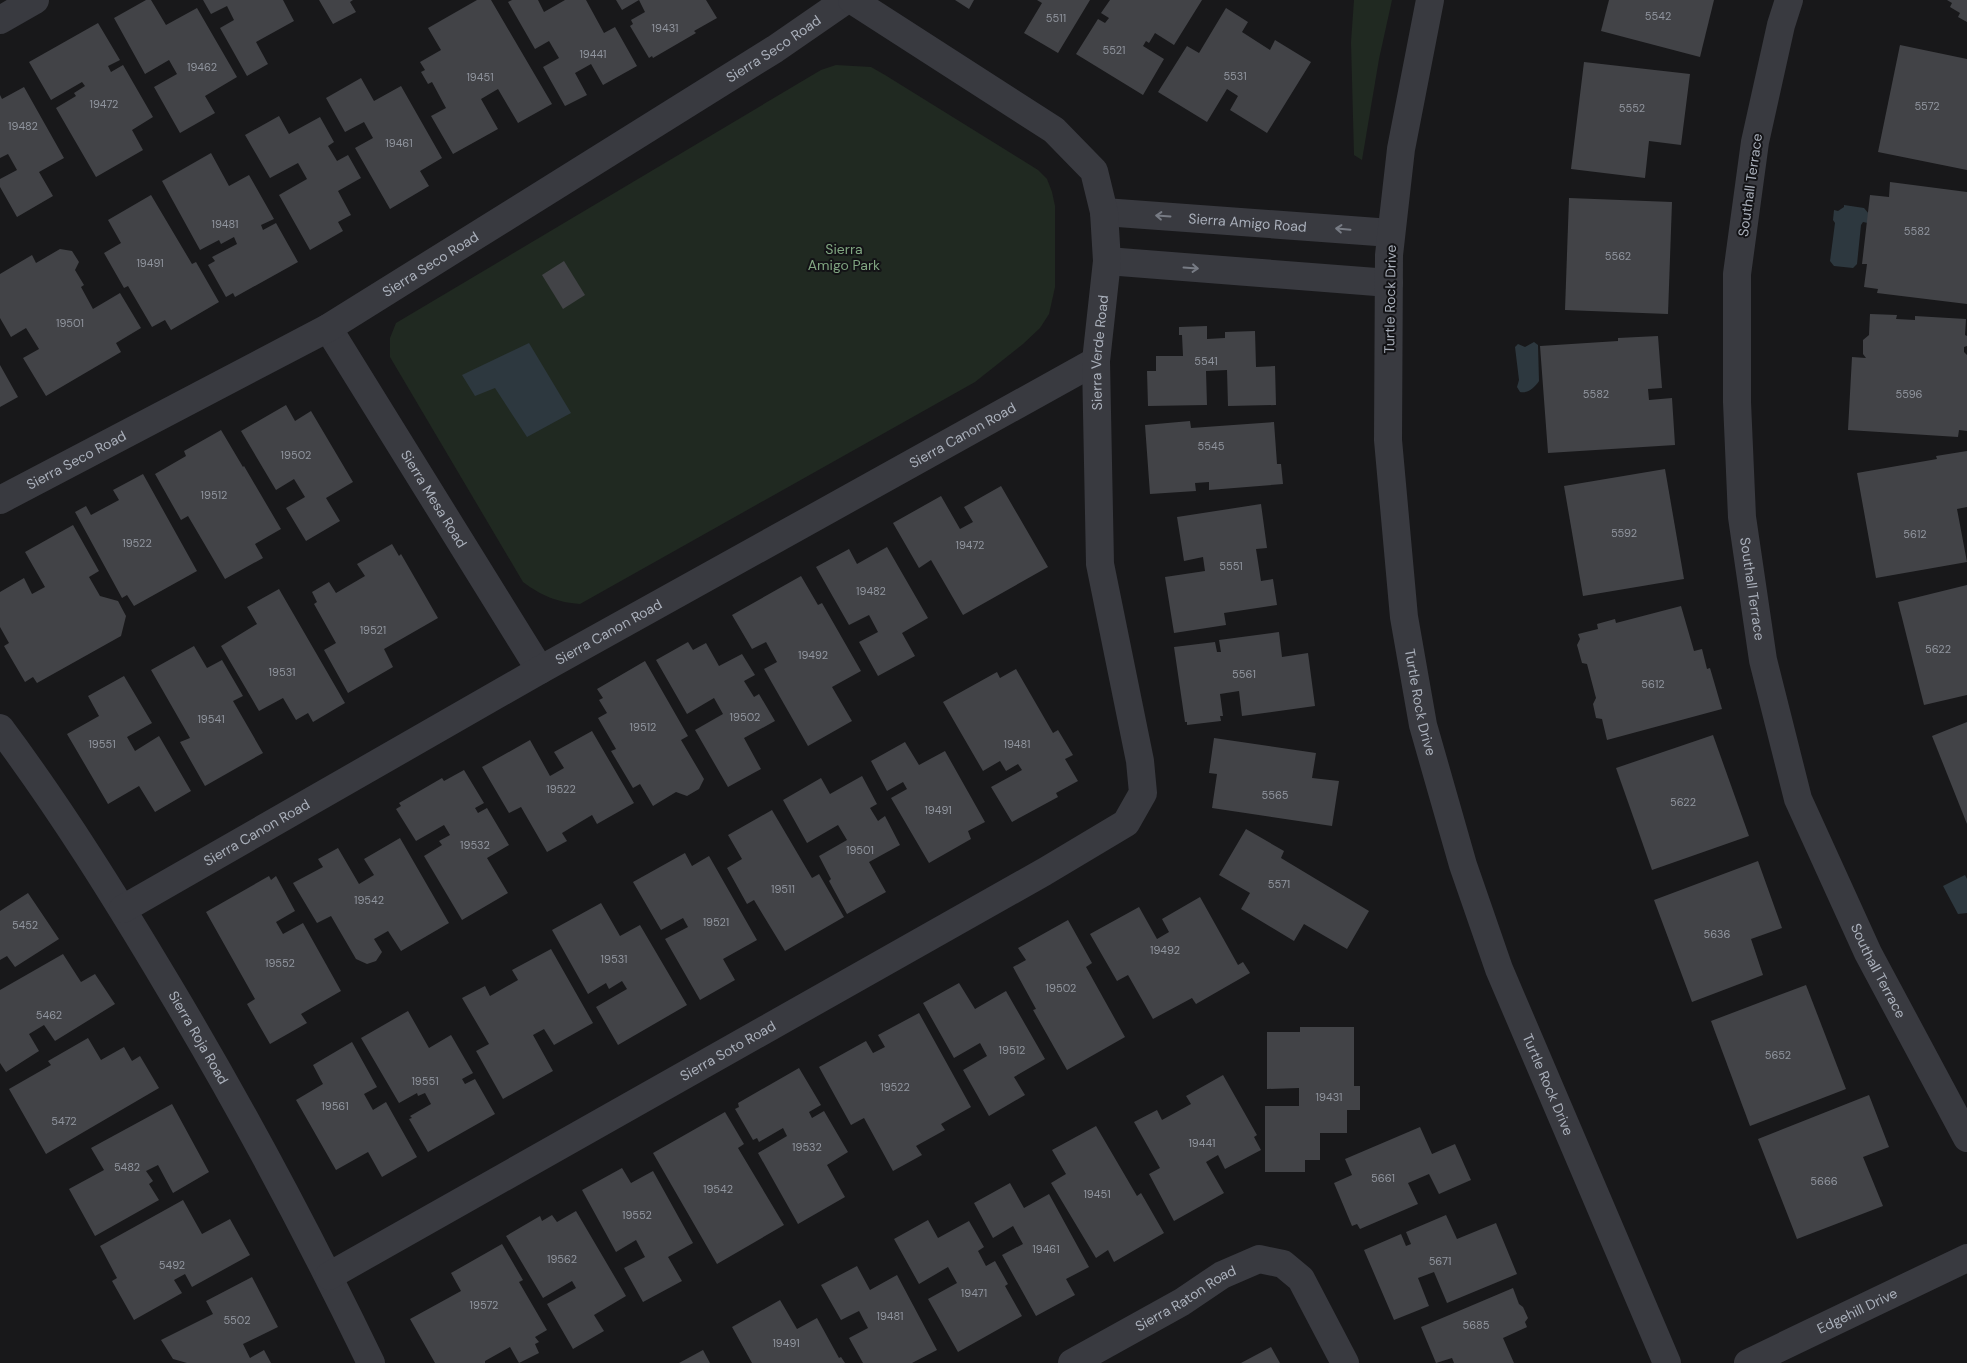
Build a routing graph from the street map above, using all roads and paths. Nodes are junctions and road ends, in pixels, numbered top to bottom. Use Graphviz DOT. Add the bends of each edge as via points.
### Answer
graph roads {
  1 [pos="35,0"];
  2 [pos="846,0"];
  3 [pos="852,0"];
  4 [pos="1430,0"];
  5 [pos="1789,0"];
  6 [pos="0,20"];
  7 [pos="1104,212"];
  8 [pos="1391,233"];
  9 [pos="1107,261"];
  10 [pos="1388,283"];
  11 [pos="328,328"];
  12 [pos="1096,362"];
  13 [pos="0,500"];
  14 [pos="540,670"];
  15 [pos="0,728"];
  16 [pos="1126,823"];
  17 [pos="123,909"];
  18 [pos="1967,1138"];
  19 [pos="1967,1258"];
  20 [pos="329,1276"];
  21 [pos="371,1363"];
  22 [pos="1072,1363"];
  23 [pos="1345,1363"];
  24 [pos="1667,1363"];
  25 [pos="1748,1363"];
  1 -- 6 [label="street"];
  2 -- 11 [label="street, Sierra Seco Road" via="775,48"];
  3 -- 7 [label="street, Sierra Verde Road" via="1054,130 1094,171"];
  4 -- 8 [label="street, Turtle Rock Drive" via="1401,149"];
  5 -- 18 [label="street, Southall Terrace" via="1755,142 1737,274 1737,402 1742,517 1763,660 1798,799 1868,953"];
  8 -- 7 [label="street, Sierra Amigo Road, one-way"];
  7 -- 9 [label="street, Sierra Verde Road"];
  8 -- 10 [label="street, Turtle Rock Drive"];
  9 -- 10 [label="street, one-way"];
  9 -- 12 [label="street, Sierra Verde Road"];
  10 -- 24 [label="street, Turtle Rock Drive" via="1388,440 1404,617 1423,724 1463,865 1499,969"];
  11 -- 13 [label="street, Sierra Seco Road"];
  11 -- 14 [label="street, Sierra Mesa Road"];
  12 -- 14 [label="street, Sierra Canon Road"];
  12 -- 16 [label="street, Sierra Verde Road" via="1100,564 1140,761 1143,793"];
  14 -- 17 [label="street, Sierra Canon Road"];
  15 -- 17 [label="street, Sierra Roja Road" via="46,790"];
  16 -- 20 [label="street, Sierra Soto Road"];
  17 -- 20 [label="street, Sierra Roja Road" via="220,1073"];
  19 -- 25 [label="street, Edgehill Drive"];
  20 -- 21 [label="street, Sierra Roja Road"];
  22 -- 23 [label="street, Sierra Raton Road" via="1182,1302 1222,1274 1259,1259 1283,1264 1301,1279"];
}
